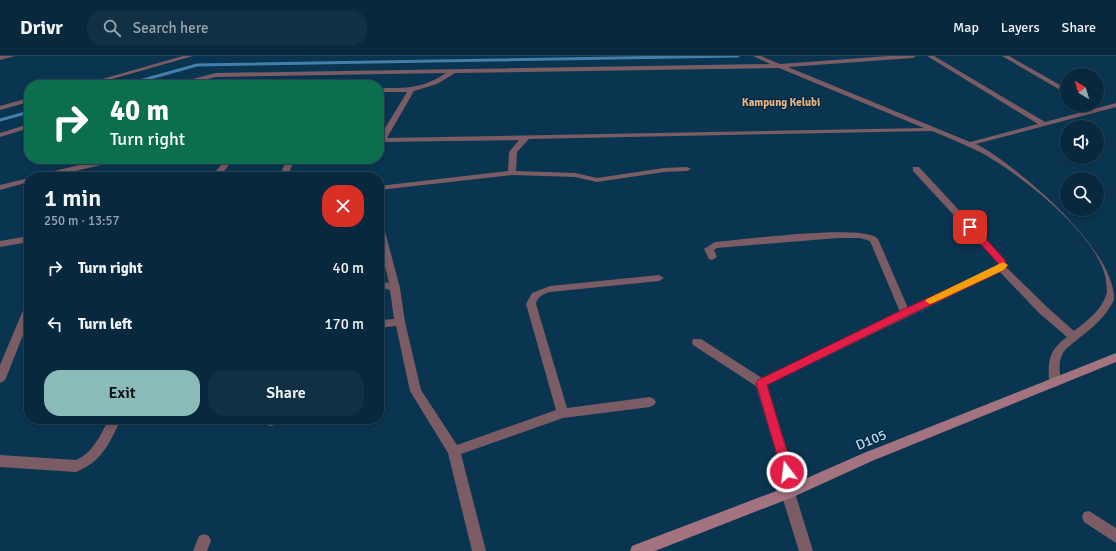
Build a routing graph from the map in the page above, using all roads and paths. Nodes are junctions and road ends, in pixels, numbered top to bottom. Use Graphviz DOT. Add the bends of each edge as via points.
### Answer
graph roads {
  1 [pos="12,56"];
  2 [pos="190,56"];
  3 [pos="756,56"];
  4 [pos="913,56"];
  5 [pos="930,56"];
  6 [pos="1005,56"];
  7 [pos="0,58"];
  8 [pos="781,66"];
  9 [pos="454,71"];
  10 [pos="202,77"];
  11 [pos="102,80"];
  12 [pos="191,80"];
  13 [pos="201,80"];
  14 [pos="1060,88"];
  15 [pos="384,90"];
  16 [pos="411,90"];
  17 [pos="24,101"];
  18 [pos="1116,105"];
  19 [pos="0,108"];
  20 [pos="1104,108"];
  21 [pos="1089,112"];
  22 [pos="1042,123"];
  23 [pos="24,128"];
  24 [pos="934,130"];
  25 [pos="384,134"];
  26 [pos="0,135"];
  27 [pos="527,137"];
  28 [pos="384,140"];
  29 [pos="969,144"];
  30 [pos="94,164"];
  31 [pos="226,164"];
  32 [pos="687,169"];
  33 [pos="916,169"];
  34 [pos="61,172"];
  35 [pos="219,172"];
  36 [pos="512,173"];
  37 [pos="24,181"];
  38 [pos="384,187"];
  39 [pos="0,188"];
  40 [pos="24,240"];
  41 [pos="0,244"];
  42 [pos="384,244"];
  43 [pos="712,257"];
  44 [pos="1001,268"];
  45 [pos="660,278"];
  46 [pos="384,285"];
  47 [pos="395,288"];
  48 [pos="906,312"];
  49 [pos="24,320"];
  50 [pos="400,322"];
  51 [pos="384,324"];
  52 [pos="1074,337"];
  53 [pos="697,342"];
  54 [pos="1115,358"];
  55 [pos="0,378"];
  56 [pos="1055,382"];
  57 [pos="761,383"];
  58 [pos="650,402"];
  59 [pos="563,414"];
  60 [pos="112,424"];
  61 [pos="454,452"];
  62 [pos="0,461"];
  63 [pos="788,493"];
  64 [pos="1089,517"];
  65 [pos="1116,536"];
  66 [pos="479,551"];
  67 [pos="637,551"];
  68 [pos="806,551"];
  1 -- 7 [label="street"];
  2 -- 11 [label="street"];
  3 -- 8 [label="street"];
  4 -- 8 [label="street"];
  5 -- 22 [label="street"];
  6 -- 14 [label="street"];
  8 -- 9 [label="street"];
  8 -- 24 [label="street"];
  9 -- 10 [label="street"];
  9 -- 16 [label="street" via="435,83"];
  10 -- 12 [label="street"];
  10 -- 13 [label="street"];
  15 -- 16 [label="street"];
  16 -- 25 [label="street"];
  17 -- 19 [label="street"];
  18 -- 20 [label="street"];
  21 -- 22 [label="street"];
  22 -- 29 [label="street"];
  23 -- 26 [label="street"];
  24 -- 27 [label="street"];
  24 -- 29 [label="street"];
  27 -- 28 [label="street"];
  27 -- 36 [label="street" via="511,152"];
  29 -- 52 [label="street" via="1009,167 1056,201 1081,222 1107,257 1112,273 1113,290 1102,314"];
  30 -- 34 [label="street"];
  31 -- 35 [label="street"];
  32 -- 36 [label="street" via="597,180 575,175"];
  33 -- 44 [label="street" via="1002,262"];
  36 -- 38 [label="street"];
  37 -- 39 [label="street"];
  40 -- 41 [label="street"];
  42 -- 47 [label="street"];
  43 -- 48 [label="street" via="709,249 715,245 794,237 866,236 874,239"];
  44 -- 48 [label="street"];
  44 -- 52 [label="street"];
  45 -- 59 [label="street" via="550,289 539,292 533,298 531,304"];
  46 -- 47 [label="street"];
  47 -- 50 [label="street"];
  48 -- 57 [label="street"];
  49 -- 55 [label="street"];
  50 -- 51 [label="street"];
  50 -- 61 [label="street" via="416,391"];
  52 -- 56 [label="street" via="1055,355"];
  53 -- 57 [label="street"];
  54 -- 56 [label="street, D105"];
  56 -- 63 [label="street, D105" via="868,457"];
  57 -- 63 [label="street" via="787,469"];
  58 -- 59 [label="street"];
  59 -- 61 [label="street"];
  60 -- 62 [label="street" via="93,457 82,465"];
  61 -- 66 [label="street"];
  63 -- 67 [label="street, D105"];
  63 -- 68 [label="street"];
  64 -- 65 [label="street"];
}
